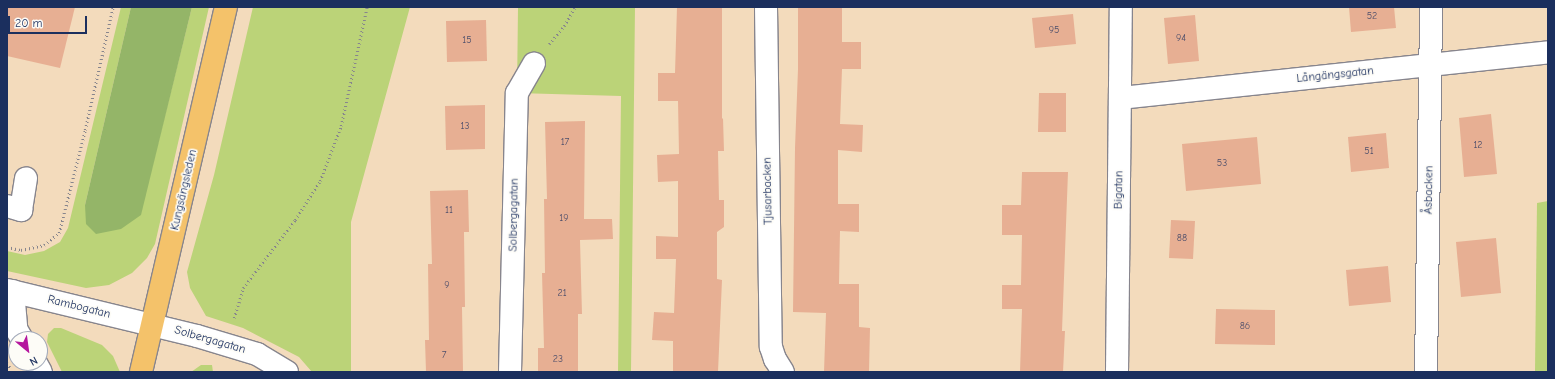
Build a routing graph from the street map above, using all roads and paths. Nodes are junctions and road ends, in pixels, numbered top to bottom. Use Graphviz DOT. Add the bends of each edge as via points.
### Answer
graph roads {
  1 [pos="113,7"];
  2 [pos="226,7"];
  3 [pos="367,7"];
  4 [pos="575,7"];
  5 [pos="766,7"];
  6 [pos="1121,7"];
  7 [pos="1431,7"];
  8 [pos="1548,52"];
  9 [pos="534,63"];
  10 [pos="1431,65"];
  11 [pos="1121,98"];
  12 [pos="26,178"];
  13 [pos="7,206"];
  14 [pos="7,247"];
  15 [pos="10,290"];
  16 [pos="234,318"];
  17 [pos="152,324"];
  18 [pos="17,331"];
  19 [pos="141,372"];
  20 [pos="287,372"];
  21 [pos="510,372"];
  22 [pos="783,372"];
  23 [pos="1116,372"];
  24 [pos="1426,372"];
  1 -- 14 [label="path" via="58,233 44,245 21,250"];
  2 -- 17 [label="main road, Kungsängsleden"];
  3 -- 16 [label="path" via="341,126 320,181 295,220 243,288"];
  4 -- 9 [label="path" via="564,26"];
  5 -- 22 [label="street, Tjusarbacken" via="770,347"];
  6 -- 11 [label="street, Bigatan"];
  7 -- 10 [label="street, Åsbacken"];
  8 -- 10 [label="street, Långängsgatan"];
  9 -- 21 [label="street, Solbergagatan" via="517,93"];
  10 -- 11 [label="street, Långängsgatan"];
  10 -- 24 [label="street, Åsbacken"];
  11 -- 23 [label="street, Bigatan"];
  12 -- 13 [label="street" via="21,210"];
  15 -- 17 [label="street, Rambogatan"];
  15 -- 18 [label="street"];
  17 -- 19 [label="main road, Kungsängsleden"];
  17 -- 20 [label="street, Solbergagatan" via="257,354"];
}
